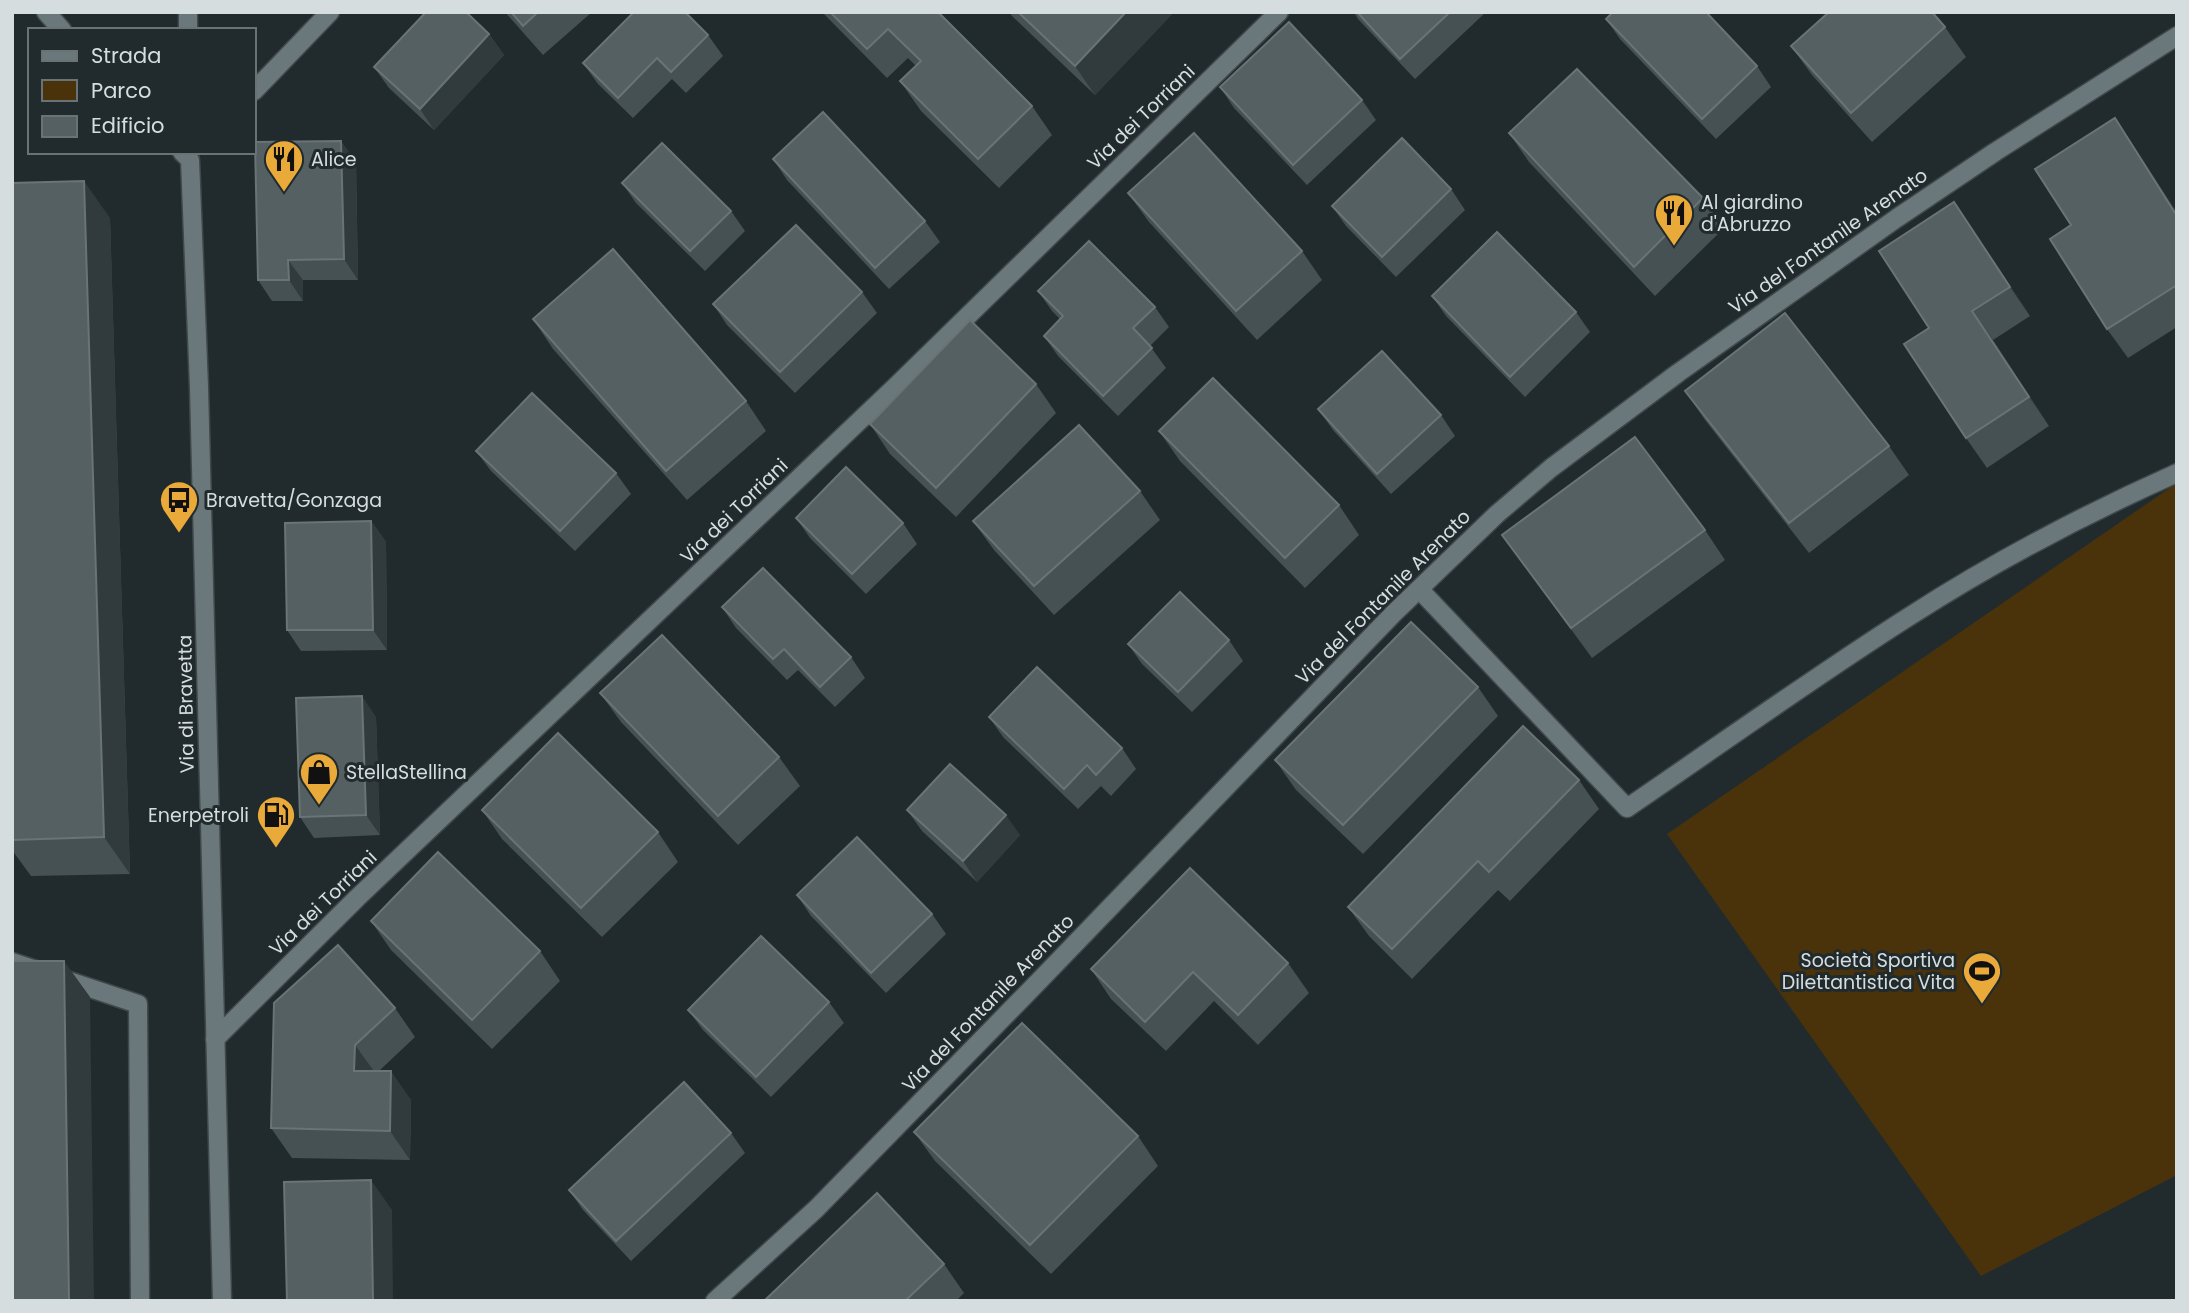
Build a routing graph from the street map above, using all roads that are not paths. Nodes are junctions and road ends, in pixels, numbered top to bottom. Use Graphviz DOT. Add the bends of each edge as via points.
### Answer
graph roads {
  1 [pos="46,12"];
  2 [pos="330,12"];
  3 [pos="1279,12"];
  4 [pos="60,28"];
  5 [pos="2177,36"];
  6 [pos="256,89"];
  7 [pos="190,154"];
  8 [pos="2177,473"];
  9 [pos="1419,589"];
  10 [pos="12,962"];
  11 [pos="215,1039"];
  12 [pos="140,1301"];
  13 [pos="222,1301"];
  14 [pos="715,1301"];
  1 -- 4 [label="street"];
  2 -- 6 [label="street"];
  3 -- 11 [label="street, Via dei Torriani"];
  5 -- 9 [label="street, Via del Fontanile Arenato" via="1947,184 1678,373 1551,468"];
  7 -- 11 [label="street, Via di Bravetta"];
  8 -- 9 [label="street" via="2029,546 1910,616 1628,808"];
  9 -- 14 [label="street, Via del Fontanile Arenato" via="816,1209"];
  10 -- 12 [label="street" via="138,1004"];
  11 -- 13 [label="street, Via di Bravetta"];
}
